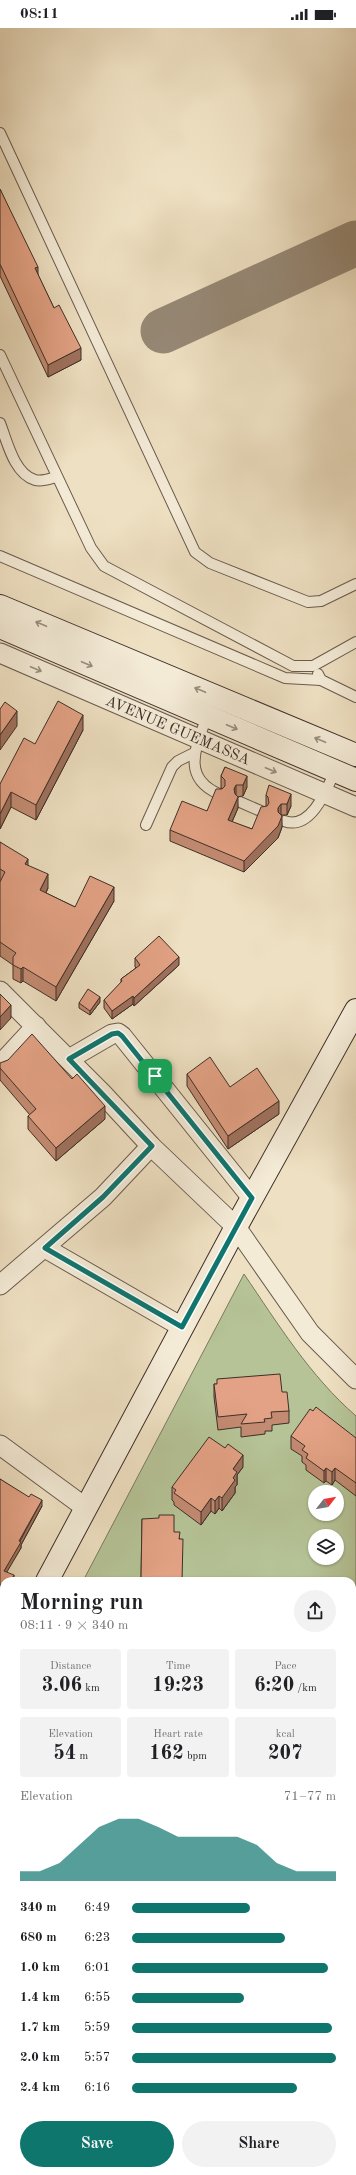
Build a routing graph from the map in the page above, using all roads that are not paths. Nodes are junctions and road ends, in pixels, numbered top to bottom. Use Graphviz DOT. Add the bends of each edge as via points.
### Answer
graph roads {
  1 [pos="1,138"];
  2 [pos="0,355"];
  3 [pos="0,423"];
  4 [pos="56,477"];
  5 [pos="0,556"];
  6 [pos="356,584"];
  7 [pos="0,606"];
  8 [pos="0,626"];
  9 [pos="356,642"];
  10 [pos="0,653"];
  11 [pos="313,666"];
  12 [pos="321,680"];
  13 [pos="356,698"];
  14 [pos="207,716"];
  15 [pos="196,746"];
  16 [pos="356,755"];
  17 [pos="335,771"];
  18 [pos="356,780"];
  19 [pos="325,793"];
  20 [pos="219,794"];
  21 [pos="240,802"];
  22 [pos="356,807"];
  23 [pos="263,812"];
  24 [pos="284,821"];
  25 [pos="146,825"];
  26 [pos="0,991"];
  27 [pos="356,1010"];
  28 [pos="36,1026"];
  29 [pos="69,1059"];
  30 [pos="0,1065"];
  31 [pos="152,1146"];
  32 [pos="252,1198"];
  33 [pos="236,1227"];
  34 [pos="45,1248"];
  35 [pos="0,1285"];
  36 [pos="182,1327"];
  37 [pos="356,1379"];
  38 [pos="0,1446"];
  39 [pos="86,1508"];
  40 [pos="49,1577"];
  1 -- 6 [label="lane" via="195,552 210,563 308,602 321,601"];
  2 -- 4 [label="lane"];
  3 -- 4 [label="lane" via="22,472 35,480"];
  4 -- 11 [label="lane" via="94,555 104,566 286,664 300,668"];
  5 -- 12 [label="lane" via="285,678"];
  16 -- 7 [label="main road, one-way"];
  8 -- 14 [label="main road, AVENUE GUEMASSA, one-way"];
  9 -- 11 [label="lane"];
  10 -- 15 [label="street, AVENUE GUEMASSA, one-way"];
  11 -- 12 [label="lane"];
  12 -- 13 [label="lane"];
  14 -- 15 [label="lane"];
  14 -- 17 [label="main road, AVENUE GUEMASSA, one-way"];
  15 -- 19 [label="street, AVENUE GUEMASSA, one-way"];
  15 -- 20 [label="lane" via="194,764 201,780"];
  15 -- 25 [label="lane" via="172,767"];
  17 -- 18 [label="main road, AVENUE GUEMASSA"];
  17 -- 19 [label="lane"];
  19 -- 22 [label="street, AVENUE GUEMASSA"];
  19 -- 24 [label="lane" via="318,806 305,818 295,822"];
  21 -- 23 [label="lane"];
  26 -- 28 [label="street"];
  27 -- 32 [label="main road"];
  28 -- 29 [label="street"];
  28 -- 30 [label="street"];
  29 -- 31 [label="street"];
  29 -- 32 [label="street" via="112,1034 118,1033 122,1036"];
  31 -- 33 [label="street"];
  31 -- 34 [label="street" via="103,1197"];
  32 -- 33 [label="main road"];
  33 -- 36 [label="main road"];
  33 -- 37 [label="street" via="310,1333"];
  34 -- 35 [label="street"];
  34 -- 36 [label="street"];
  36 -- 39 [label="main road"];
  38 -- 39 [label="street"];
  39 -- 40 [label="main road"];
}
